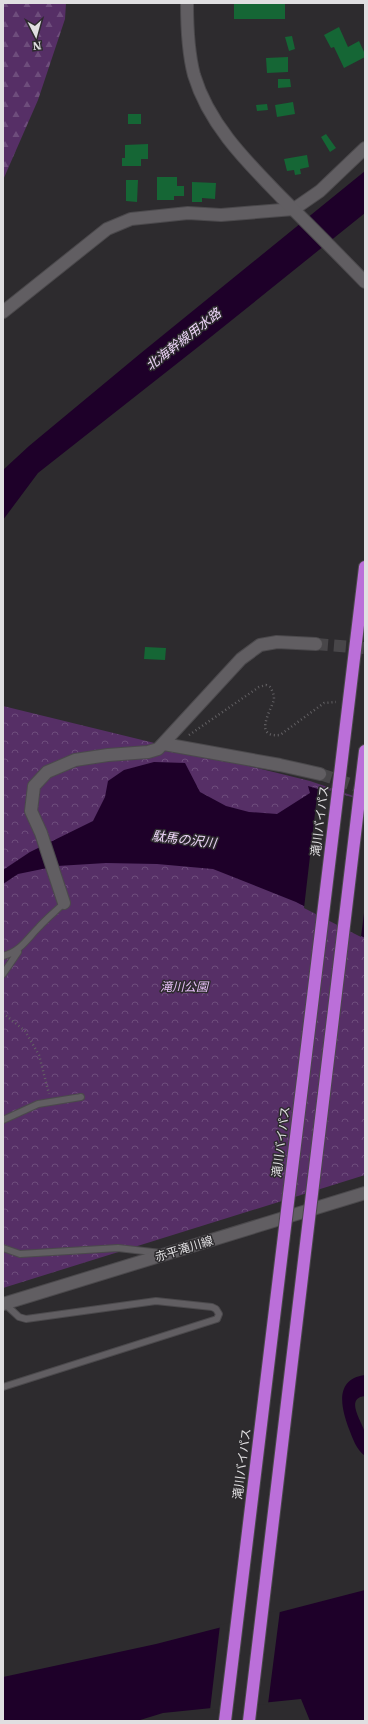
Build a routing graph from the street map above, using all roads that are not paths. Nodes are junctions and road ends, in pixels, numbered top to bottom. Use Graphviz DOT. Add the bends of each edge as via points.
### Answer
graph roads {
  1 [pos="187,3"];
  2 [pos="365,148"];
  3 [pos="294,209"];
  4 [pos="365,282"];
  5 [pos="3,312"];
  6 [pos="365,567"];
  7 [pos="316,644"];
  8 [pos="164,744"];
  9 [pos="365,751"];
  10 [pos="320,774"];
  11 [pos="64,903"];
  12 [pos="20,949"];
  13 [pos="3,956"];
  14 [pos="3,974"];
  15 [pos="81,1097"];
  16 [pos="3,1120"];
  17 [pos="365,1192"];
  18 [pos="3,1248"];
  19 [pos="169,1253"];
  20 [pos="4,1304"];
  21 [pos="3,1387"];
  22 [pos="226,1721"];
  23 [pos="249,1721"];
  1 -- 3 [label="street" via="187,32 194,76 205,100 222,131"];
  2 -- 3 [label="street" via="320,191"];
  3 -- 4 [label="street"];
  3 -- 5 [label="street" via="221,215 188,213 131,219 107,229"];
  6 -- 22 [label="highway, 滝川バイパス, bridge"];
  7 -- 8 [label="street" via="277,642 260,645 241,659"];
  8 -- 10 [label="street"];
  8 -- 11 [label="street" via="148,752 75,760 47,772 34,786 31,810"];
  9 -- 23 [label="highway, bridge"];
  11 -- 12 [label="lane"];
  12 -- 13 [label="lane"];
  12 -- 14 [label="lane"];
  15 -- 16 [label="lane" via="38,1104"];
  17 -- 19 [label="street, 赤平滝川線"];
  18 -- 19 [label="lane" via="20,1254 118,1248"];
  19 -- 20 [label="street, 赤平滝川線"];
  20 -- 21 [label="lane" via="19,1317 26,1319 156,1301 212,1308 219,1314 217,1320"];
}
